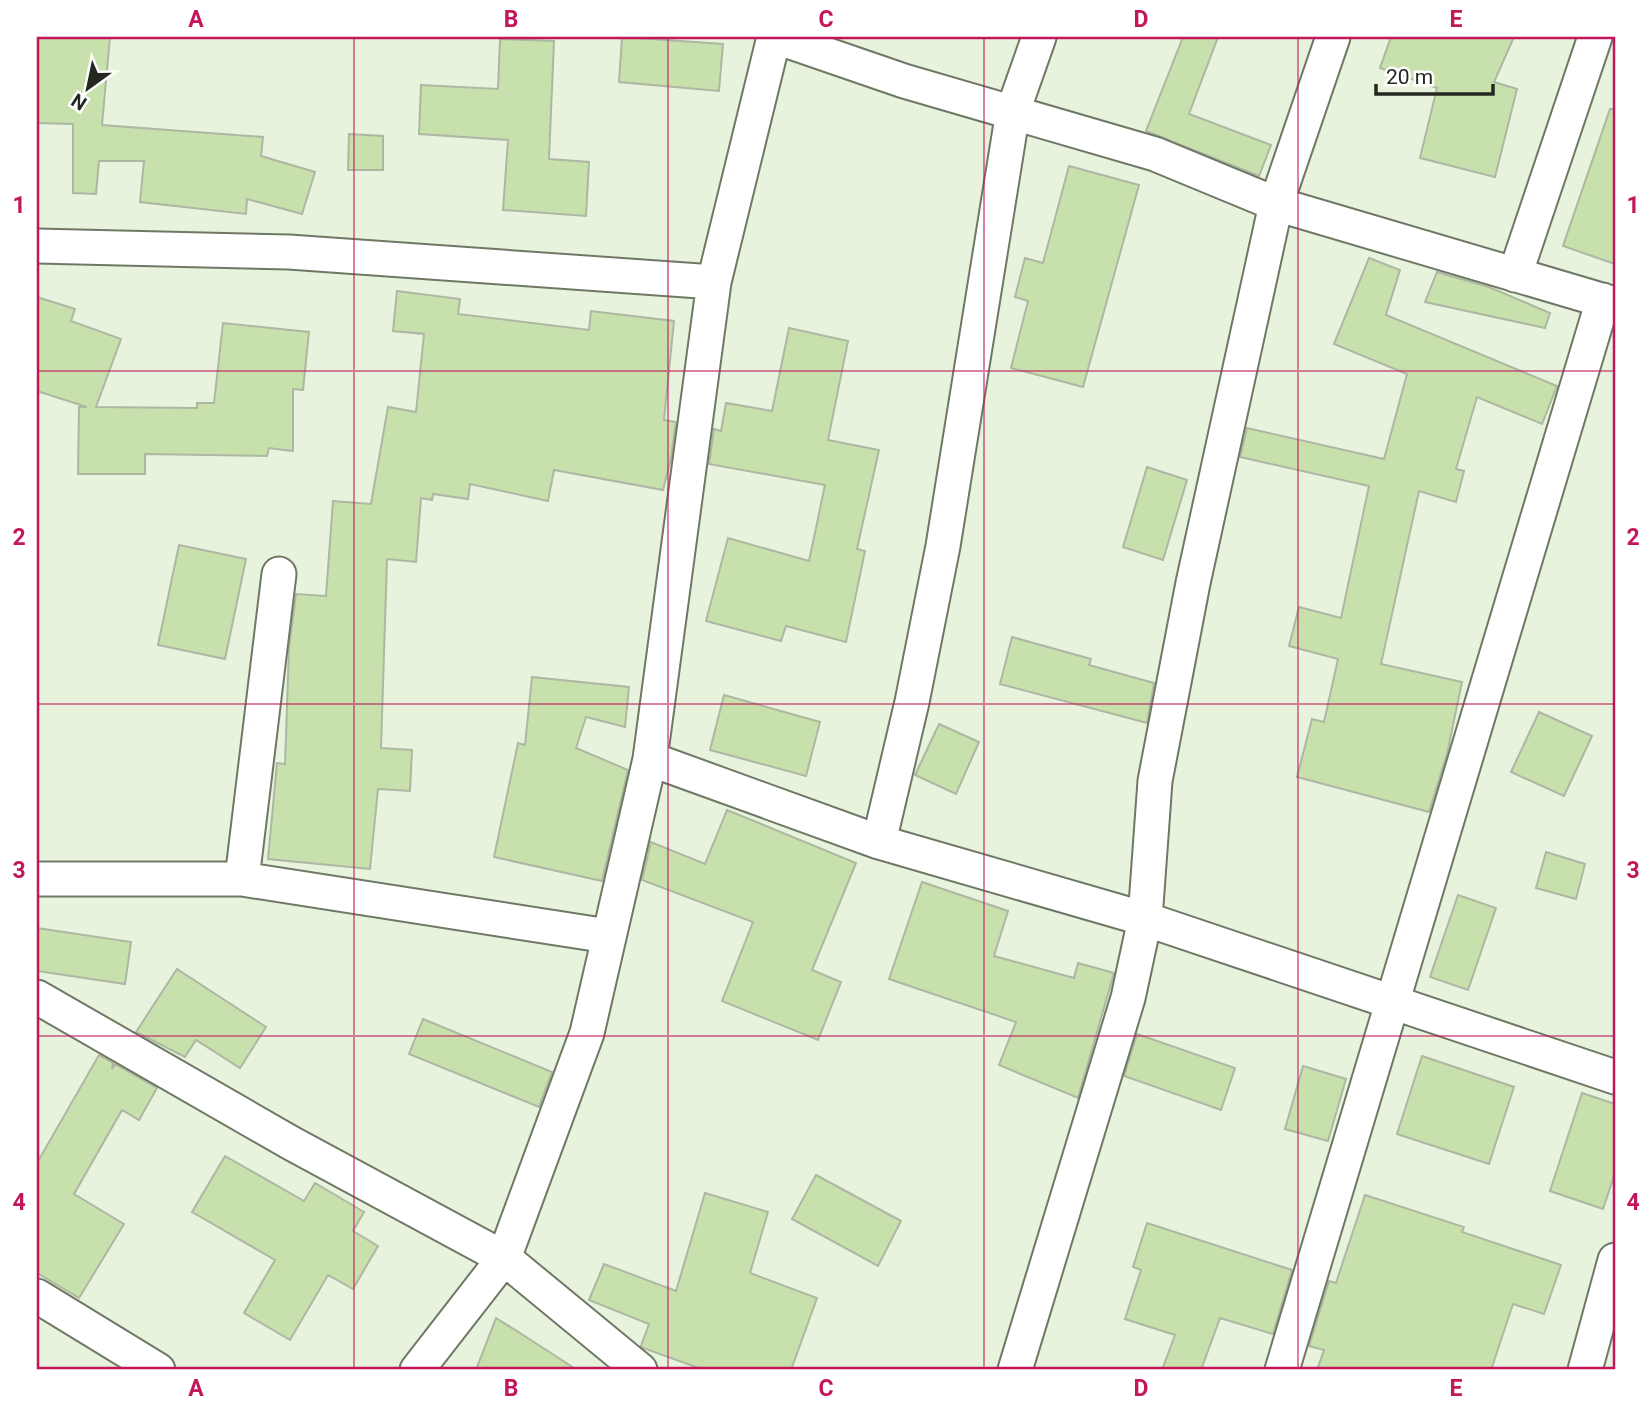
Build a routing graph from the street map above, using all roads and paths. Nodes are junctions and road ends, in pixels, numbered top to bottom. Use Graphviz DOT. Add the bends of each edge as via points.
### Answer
graph roads {
  1 [pos="775,37"];
  2 [pos="1039,37"];
  3 [pos="1333,37"];
  4 [pos="1595,37"];
  5 [pos="1013,111"];
  6 [pos="1276,204"];
  7 [pos="37,246"];
  8 [pos="1515,275"];
  9 [pos="714,282"];
  10 [pos="1609,302"];
  11 [pos="279,574"];
  12 [pos="650,759"];
  13 [pos="879,842"];
  14 [pos="37,879"];
  15 [pos="242,879"];
  16 [pos="1144,919"];
  17 [pos="608,936"];
  18 [pos="37,997"];
  19 [pos="1390,1004"];
  20 [pos="1615,1077"];
  21 [pos="504,1258"];
  22 [pos="1615,1260"];
  23 [pos="37,1296"];
  24 [pos="158,1370"];
  25 [pos="417,1370"];
  26 [pos="640,1370"];
  27 [pos="1015,1370"];
  28 [pos="1282,1370"];
  29 [pos="1585,1370"];
  1 -- 5 [label="street" via="904,81"];
  1 -- 9 [label="street"];
  2 -- 5 [label="street"];
  3 -- 6 [label="street"];
  4 -- 8 [label="street"];
  5 -- 6 [label="street" via="1155,154"];
  5 -- 13 [label="street" via="943,546"];
  6 -- 8 [label="street"];
  6 -- 16 [label="street" via="1155,781"];
  7 -- 9 [label="street" via="289,252"];
  8 -- 10 [label="street"];
  9 -- 12 [label="street"];
  10 -- 19 [label="street"];
  11 -- 15 [label="street"];
  12 -- 13 [label="street"];
  12 -- 17 [label="street"];
  13 -- 16 [label="street"];
  14 -- 15 [label="street"];
  15 -- 17 [label="street"];
  16 -- 19 [label="street"];
  16 -- 27 [label="street" via="1128,998"];
  17 -- 21 [label="street" via="587,1033"];
  18 -- 21 [label="street" via="290,1143"];
  19 -- 20 [label="street"];
  19 -- 28 [label="street"];
  21 -- 25 [label="street"];
  21 -- 26 [label="street"];
  22 -- 29 [label="street"];
  23 -- 24 [label="street"];
}
